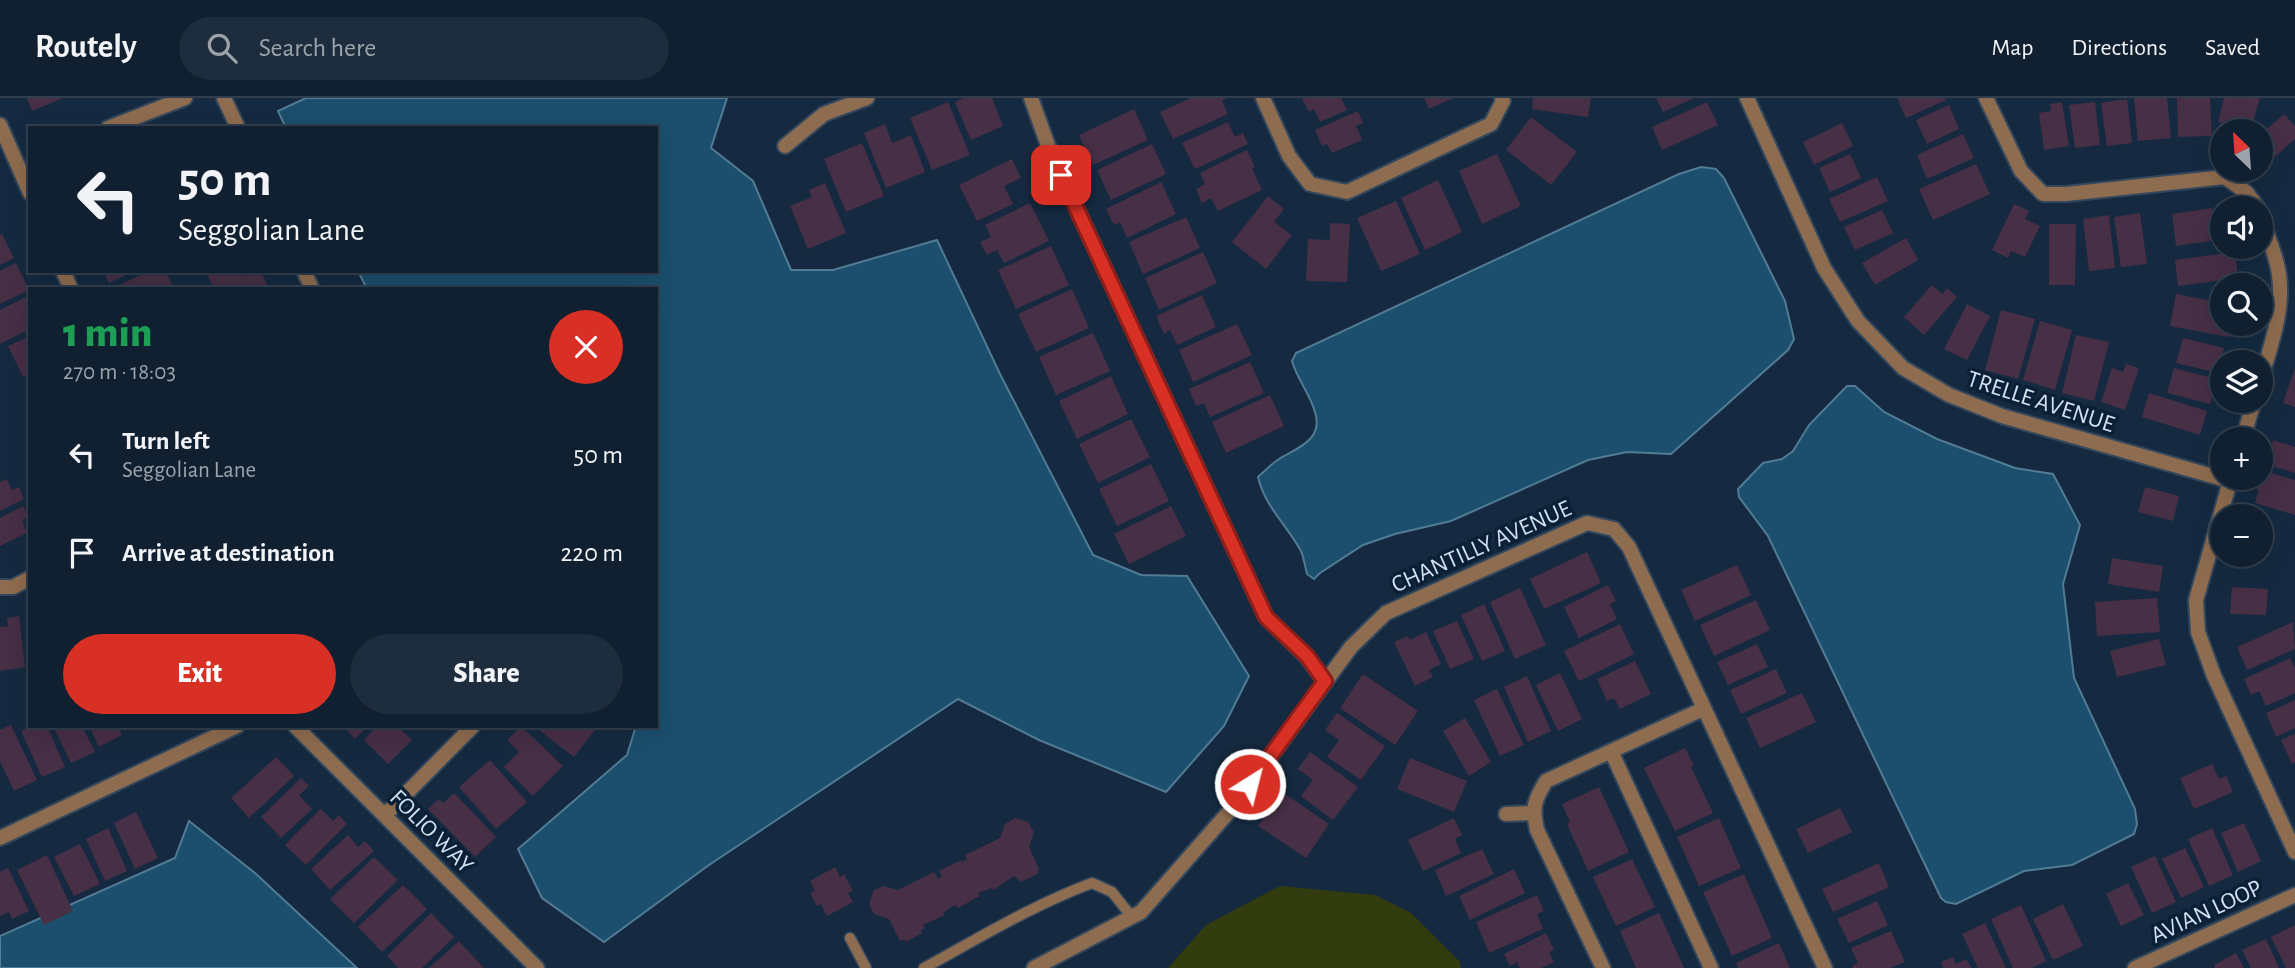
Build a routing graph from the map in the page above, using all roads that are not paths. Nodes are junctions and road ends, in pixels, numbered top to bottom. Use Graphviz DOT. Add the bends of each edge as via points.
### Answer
graph roads {
  1 [pos="185,98"];
  2 [pos="224,98"];
  3 [pos="867,98"];
  4 [pos="1031,98"];
  5 [pos="1263,98"];
  6 [pos="1503,98"];
  7 [pos="1746,98"];
  8 [pos="1986,98"];
  9 [pos="0,125"];
  10 [pos="113,126"];
  11 [pos="237,126"];
  12 [pos="786,146"];
  13 [pos="23,161"];
  14 [pos="28,184"];
  15 [pos="2250,196"];
  16 [pos="2273,254"];
  17 [pos="2269,350"];
  18 [pos="2210,474"];
  19 [pos="2228,490"];
  20 [pos="28,579"];
  21 [pos="0,587"];
  22 [pos="1325,681"];
  23 [pos="1703,709"];
  24 [pos="233,728"];
  25 [pos="297,728"];
  26 [pos="471,728"];
  27 [pos="1611,751"];
  28 [pos="1533,813"];
  29 [pos="1506,814"];
  30 [pos="385,815"];
  31 [pos="0,838"];
  32 [pos="2295,852"];
  33 [pos="2295,895"];
  34 [pos="1132,917"];
  35 [pos="850,938"];
  36 [pos="537,968"];
  37 [pos="866,968"];
  38 [pos="924,968"];
  39 [pos="1034,968"];
  40 [pos="1603,968"];
  41 [pos="1711,968"];
  42 [pos="1825,968"];
  43 [pos="2135,968"];
  1 -- 10 [label="street"];
  2 -- 11 [label="street"];
  3 -- 12 [label="street" via="824,114"];
  4 -- 22 [label="street" via="1050,151 1266,617 1307,656"];
  5 -- 6 [label="street" via="1289,156 1310,184 1347,192 1491,124"];
  7 -- 18 [label="street, TRELLE AVENUE" via="1824,268 1858,321 1903,368 1949,395 2002,416"];
  8 -- 15 [label="street" via="2021,171 2043,194 2225,177"];
  9 -- 13 [label="street"];
  13 -- 14 [label="street"];
  16 -- 17 [label="street" via="2281,296"];
  19 -- 32 [label="street" via="2196,600 2198,632"];
  20 -- 21 [label="street" via="13,587"];
  22 -- 23 [label="street, CHANTILLY AVENUE" via="1386,613 1587,523 1614,529 1629,547"];
  22 -- 34 [label="street, CHANTILLY AVENUE" via="1234,806 1142,912"];
  23 -- 27 [label="street"];
  23 -- 42 [label="street, CHANTILLY AVENUE"];
  24 -- 31 [label="street"];
  25 -- 30 [label="street, FOLIO WAY"];
  26 -- 30 [label="street"];
  27 -- 28 [label="street" via="1546,781"];
  27 -- 41 [label="street"];
  28 -- 29 [label="street"];
  28 -- 40 [label="street"];
  30 -- 36 [label="street, FOLIO WAY"];
  33 -- 43 [label="street, AVIAN LOOP"];
  34 -- 38 [label="lane" via="1112,892 1092,883 1028,911"];
  34 -- 39 [label="street, CHANTILLY AVENUE"];
  35 -- 37 [label="lane"];
}
